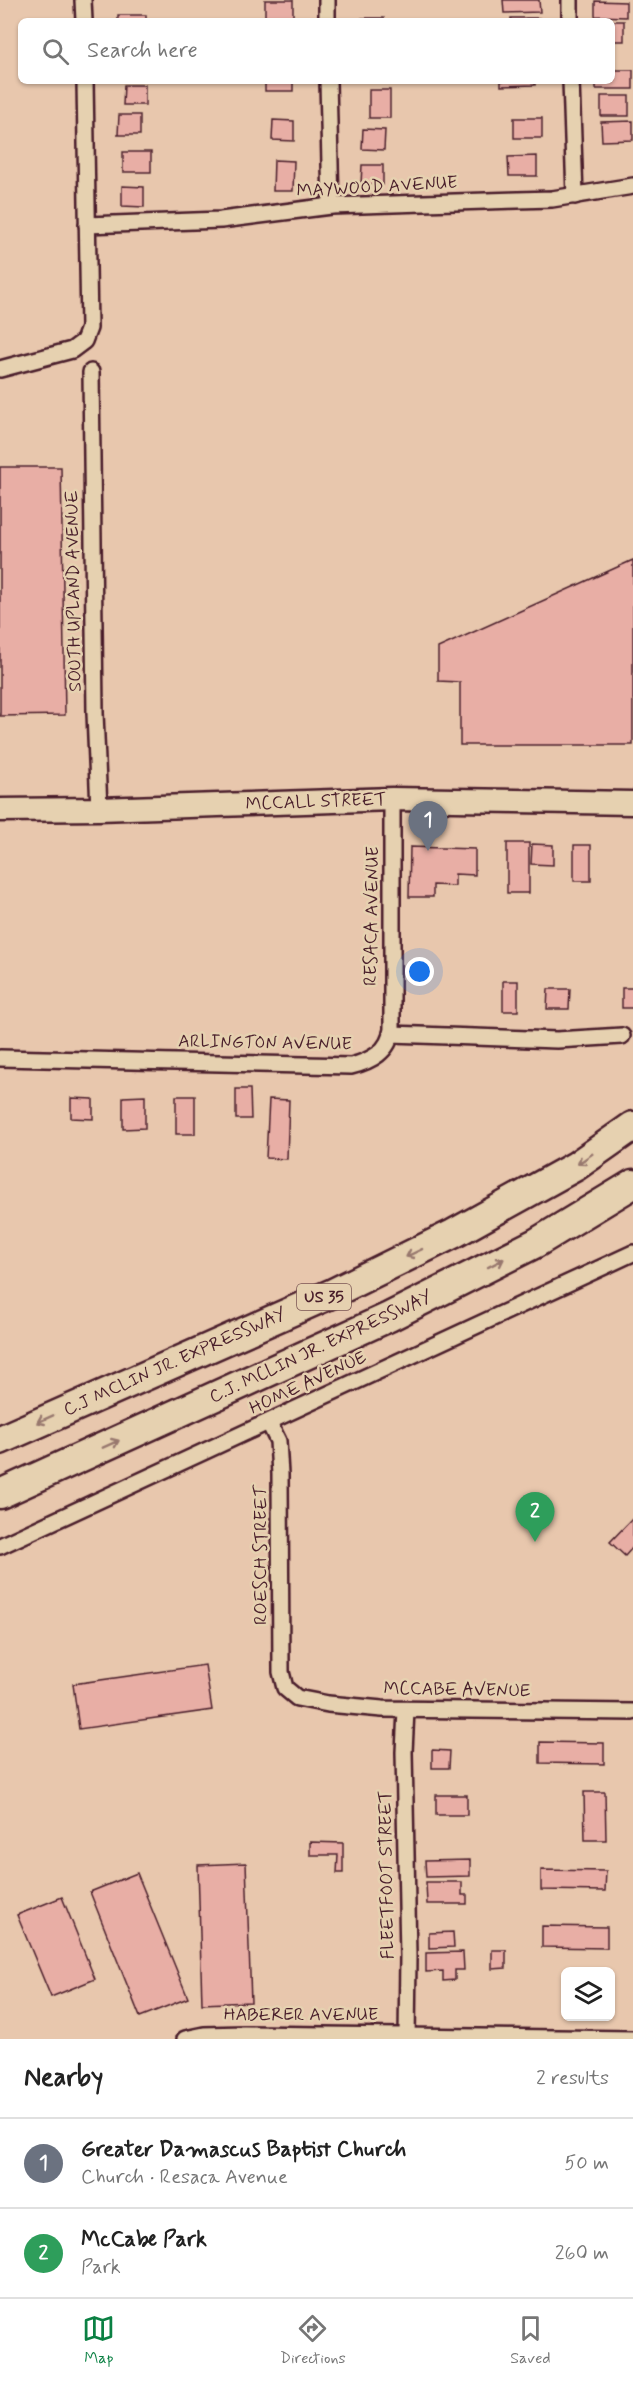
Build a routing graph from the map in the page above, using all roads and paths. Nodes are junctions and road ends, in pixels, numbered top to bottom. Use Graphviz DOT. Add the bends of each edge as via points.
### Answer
graph roads {
  1 [pos="83,0"];
  2 [pos="327,0"];
  3 [pos="570,0"];
  4 [pos="84,18"];
  5 [pos="327,18"];
  6 [pos="570,18"];
  7 [pos="85,84"];
  8 [pos="328,84"];
  9 [pos="572,84"];
  10 [pos="633,186"];
  11 [pos="575,196"];
  12 [pos="331,206"];
  13 [pos="87,225"];
  14 [pos="0,369"];
  15 [pos="91,372"];
  16 [pos="393,799"];
  17 [pos="633,803"];
  18 [pos="99,809"];
  19 [pos="0,810"];
  20 [pos="391,1034"];
  21 [pos="622,1036"];
  22 [pos="0,1058"];
  23 [pos="633,1126"];
  24 [pos="633,1184"];
  25 [pos="633,1253"];
  26 [pos="269,1423"];
  27 [pos="0,1440"];
  28 [pos="0,1494"];
  29 [pos="0,1546"];
  30 [pos="285,1688"];
  31 [pos="406,1710"];
  32 [pos="633,1712"];
  33 [pos="407,2037"];
  34 [pos="185,2039"];
  35 [pos="633,2039"];
  1 -- 4 [label="street"];
  2 -- 5 [label="street"];
  3 -- 6 [label="street"];
  7 -- 13 [label="street"];
  8 -- 12 [label="street"];
  9 -- 11 [label="street"];
  10 -- 11 [label="street, MAYWOOD AVENUE"];
  11 -- 12 [label="street, MAYWOOD AVENUE"];
  12 -- 13 [label="street, MAYWOOD AVENUE" via="221,220"];
  13 -- 14 [label="street" via="89,328 84,340 72,350"];
  15 -- 18 [label="street, SOUTH UPLAND AVENUE"];
  16 -- 17 [label="street, MCCALL STREET"];
  16 -- 18 [label="street, MCCALL STREET"];
  16 -- 20 [label="street, RESACA AVENUE"];
  18 -- 19 [label="street, MCCALL STREET"];
  20 -- 21 [label="street" via="557,1040"];
  20 -- 22 [label="street, ARLINGTON AVENUE" via="378,1054 351,1066"];
  23 -- 27 [label="highway, C.J MCLIN JR. EXPRESSWAY / US 35, one-way" via="576,1166 453,1234 333,1293"];
  28 -- 24 [label="highway, C.J. MCLIN JR. EXPRESSWAY / US 35, one-way" via="389,1317 536,1243"];
  25 -- 26 [label="street, HOME AVENUE"];
  26 -- 29 [label="street, HOME AVENUE"];
  26 -- 30 [label="street, ROESCH STREET" via="278,1441 280,1474 281,1672"];
  30 -- 31 [label="street, MCCABE AVENUE" via="297,1698 328,1704"];
  31 -- 32 [label="street, MCCABE AVENUE"];
  31 -- 33 [label="street, FLEETFOOT STREET"];
  33 -- 34 [label="street, HABERER AVENUE" via="204,2034"];
  33 -- 35 [label="street, HABERER AVENUE"];
}
